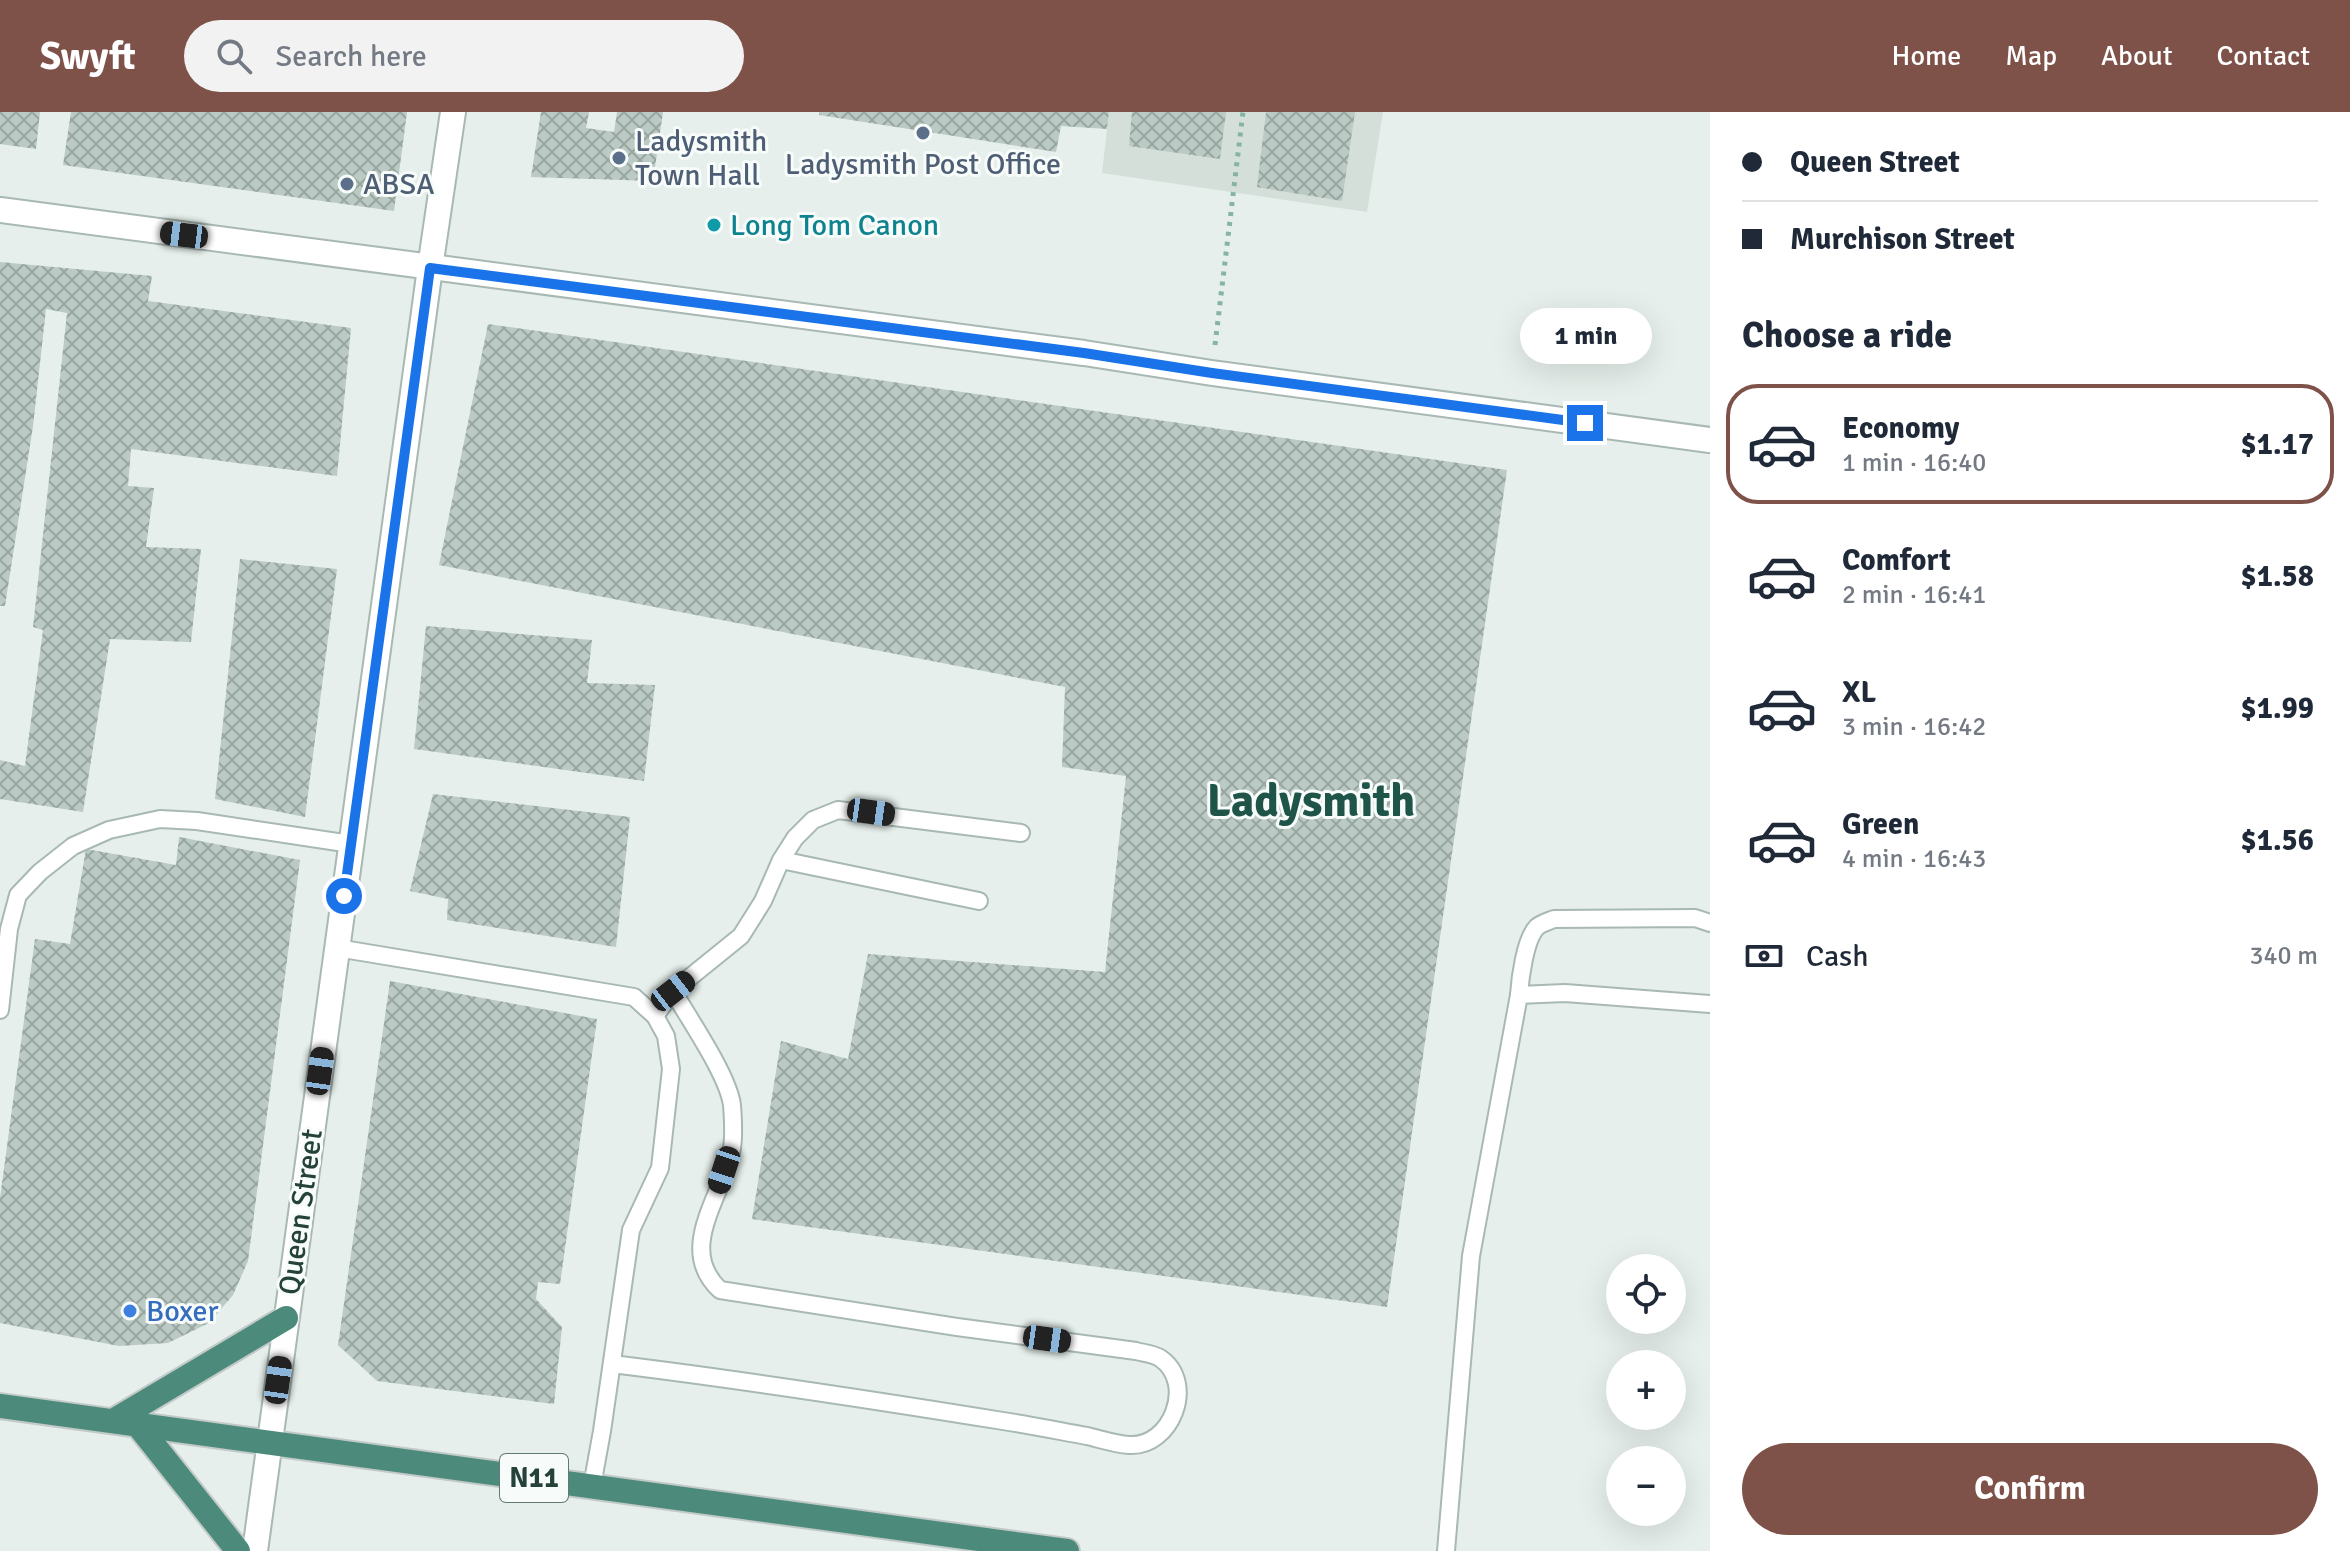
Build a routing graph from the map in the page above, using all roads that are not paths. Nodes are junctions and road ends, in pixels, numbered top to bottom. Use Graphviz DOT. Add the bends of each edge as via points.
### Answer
graph roads {
  1 [pos="453,112"];
  2 [pos="0,210"];
  3 [pos="430,268"];
  4 [pos="1710,440"];
  5 [pos="1021,833"];
  6 [pos="351,844"];
  7 [pos="781,860"];
  8 [pos="979,901"];
  9 [pos="1710,923"];
  10 [pos="337,948"];
  11 [pos="673,991"];
  12 [pos="1519,995"];
  13 [pos="1710,1004"];
  14 [pos="0,1010"];
  15 [pos="655,1016"];
  16 [pos="286,1318"];
  17 [pos="612,1364"];
  18 [pos="3,1408"];
  19 [pos="125,1423"];
  20 [pos="269,1442"];
  21 [pos="592,1486"];
  22 [pos="238,1551"];
  23 [pos="255,1551"];
  24 [pos="1067,1551"];
  25 [pos="1446,1551"];
  1 -- 3 [label="street, Queen Street"];
  2 -- 3 [label="street"];
  3 -- 4 [label="street"];
  3 -- 6 [label="street, Queen Street"];
  5 -- 7 [label="lane" via="838,810 813,820"];
  6 -- 10 [label="street, Queen Street"];
  6 -- 14 [label="lane" via="160,819 109,830 73,846 18,895"];
  7 -- 8 [label="lane"];
  7 -- 11 [label="lane" via="741,936"];
  9 -- 12 [label="lane" via="1695,918 1554,919 1537,927 1529,943"];
  10 -- 15 [label="lane" via="634,997"];
  10 -- 16 [label="street, Queen Street"];
  11 -- 15 [label="lane"];
  11 -- 17 [label="lane" via="732,1103 732,1148 702,1235 702,1262 720,1290 1136,1351 1160,1358 1171,1371 1178,1387 1175,1408 1168,1427 1154,1441 1131,1445 1001,1420"];
  12 -- 13 [label="lane" via="1565,993"];
  12 -- 25 [label="lane" via="1471,1256"];
  15 -- 17 [label="lane" via="666,1036 671,1069 660,1168 631,1230"];
  16 -- 19 [label="highway"];
  16 -- 20 [label="street, Queen Street"];
  17 -- 21 [label="lane"];
  18 -- 19 [label="highway, N11"];
  19 -- 20 [label="highway, N11"];
  19 -- 22 [label="highway"];
  20 -- 21 [label="highway, N11"];
  20 -- 23 [label="street, Queen Street"];
  21 -- 24 [label="highway, N11"];
}
